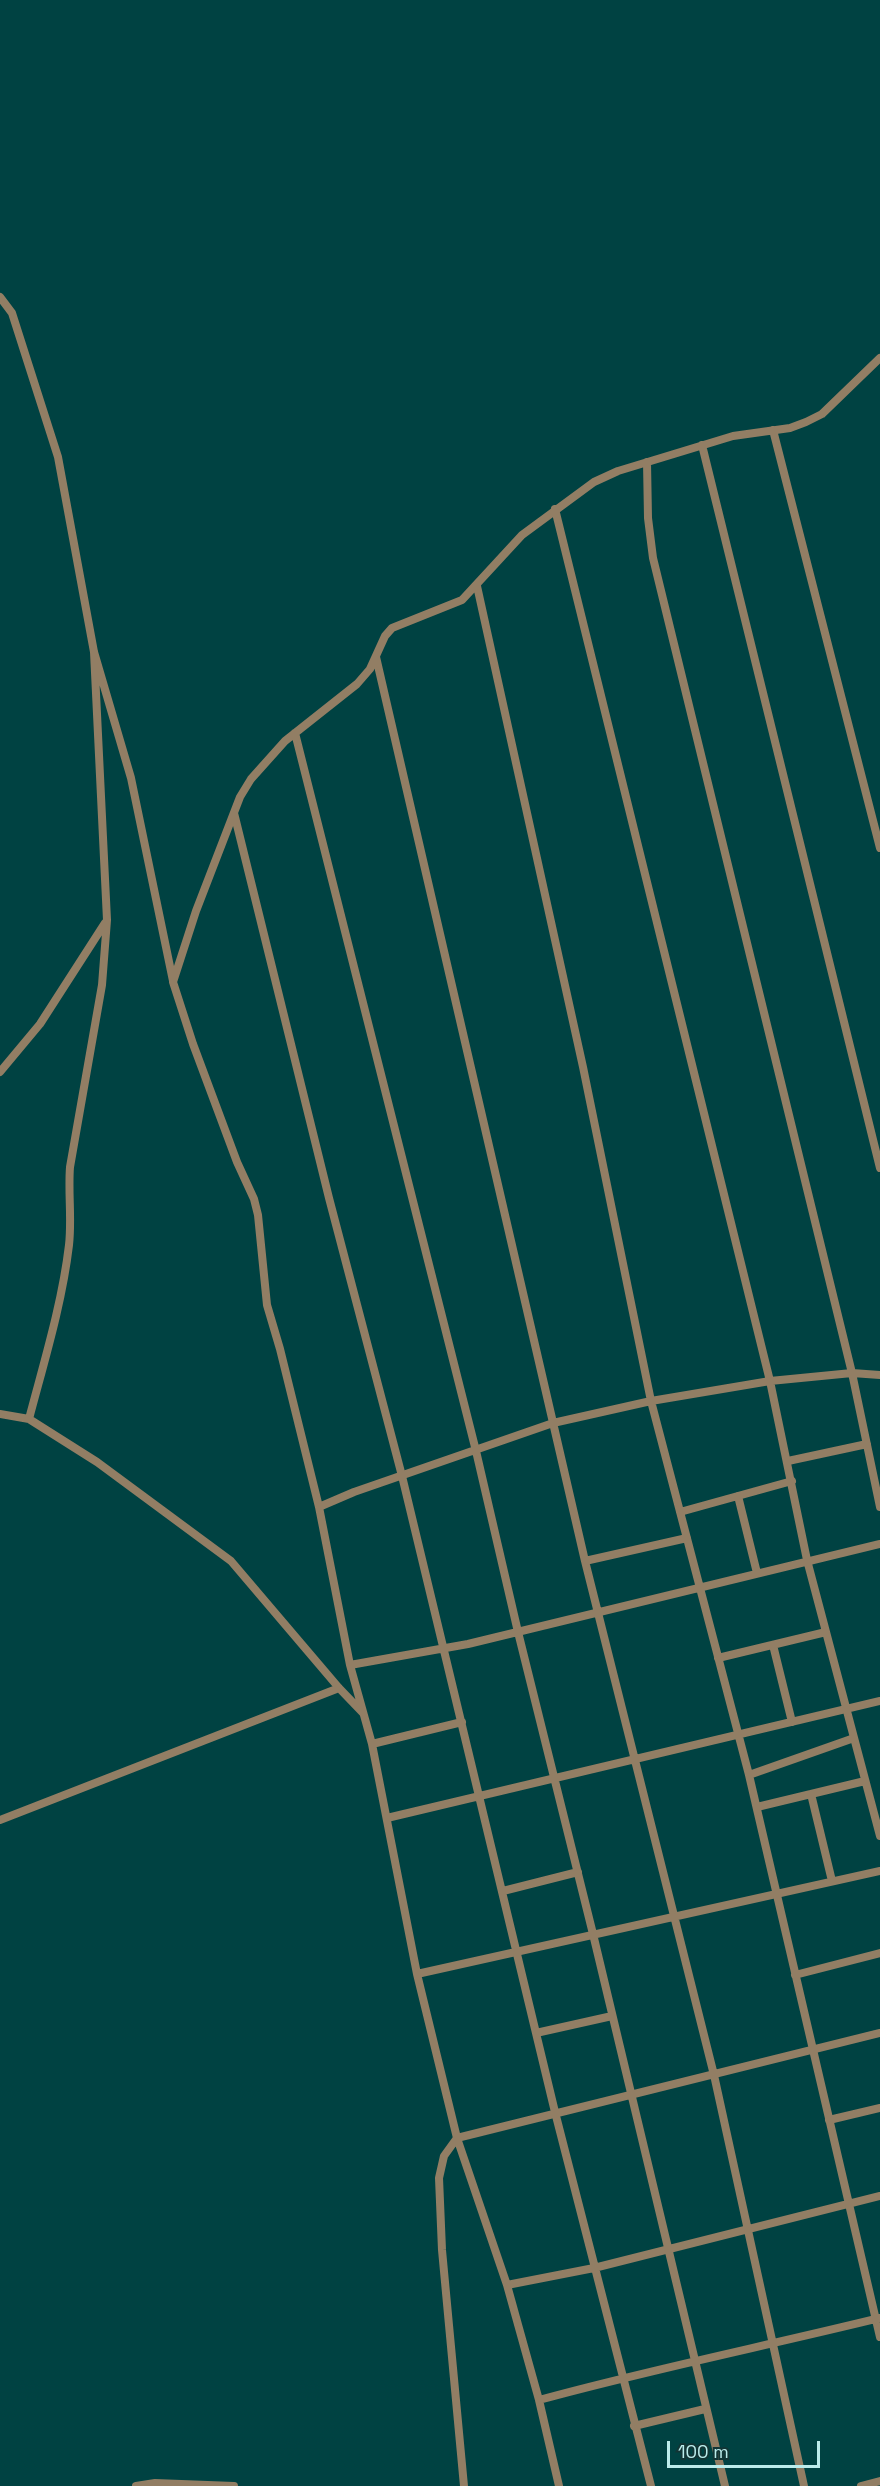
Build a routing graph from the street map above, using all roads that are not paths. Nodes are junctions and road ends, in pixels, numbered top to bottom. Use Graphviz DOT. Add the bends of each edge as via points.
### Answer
graph roads {
  1 [pos="0,297"];
  2 [pos="880,358"];
  3 [pos="773,430"];
  4 [pos="702,445"];
  5 [pos="647,462"];
  6 [pos="555,509"];
  7 [pos="477,586"];
  8 [pos="94,652"];
  9 [pos="376,657"];
  10 [pos="295,733"];
  11 [pos="233,811"];
  12 [pos="880,848"];
  13 [pos="107,920"];
  14 [pos="173,982"];
  15 [pos="0,1072"];
  16 [pos="880,1168"];
  17 [pos="852,1373"];
  18 [pos="880,1375"];
  19 [pos="770,1381"];
  20 [pos="651,1401"];
  21 [pos="0,1414"];
  22 [pos="29,1419"];
  23 [pos="553,1423"];
  24 [pos="867,1444"];
  25 [pos="476,1450"];
  26 [pos="788,1461"];
  27 [pos="402,1476"];
  28 [pos="792,1481"];
  29 [pos="738,1496"];
  30 [pos="319,1507"];
  31 [pos="880,1507"];
  32 [pos="680,1512"];
  33 [pos="687,1538"];
  34 [pos="880,1544"];
  35 [pos="807,1560"];
  36 [pos="585,1561"];
  37 [pos="758,1573"];
  38 [pos="700,1588"];
  39 [pos="598,1611"];
  40 [pos="518,1632"];
  41 [pos="826,1632"];
  42 [pos="773,1645"];
  43 [pos="444,1649"];
  44 [pos="718,1658"];
  45 [pos="350,1665"];
  46 [pos="339,1688"];
  47 [pos="880,1701"];
  48 [pos="846,1710"];
  49 [pos="363,1713"];
  50 [pos="462,1722"];
  51 [pos="792,1722"];
  52 [pos="738,1734"];
  53 [pos="854,1738"];
  54 [pos="372,1744"];
  55 [pos="637,1760"];
  56 [pos="749,1774"];
  57 [pos="555,1779"];
  58 [pos="865,1781"];
  59 [pos="811,1794"];
  60 [pos="481,1796"];
  61 [pos="757,1807"];
  62 [pos="387,1818"];
  63 [pos="0,1820"];
  64 [pos="880,1836"];
  65 [pos="880,1871"];
  66 [pos="578,1872"];
  67 [pos="832,1881"];
  68 [pos="503,1891"];
  69 [pos="777,1894"];
  70 [pos="675,1915"];
  71 [pos="593,1934"];
  72 [pos="517,1951"];
  73 [pos="880,1953"];
  74 [pos="417,1974"];
  75 [pos="795,1975"];
  76 [pos="612,2016"];
  77 [pos="536,2033"];
  78 [pos="880,2033"];
  79 [pos="813,2049"];
  80 [pos="714,2075"];
  81 [pos="630,2095"];
  82 [pos="880,2108"];
  83 [pos="555,2112"];
  84 [pos="830,2120"];
  85 [pos="457,2138"];
  86 [pos="880,2196"];
  87 [pos="848,2203"];
  88 [pos="749,2230"];
  89 [pos="669,2249"];
  90 [pos="594,2268"];
  91 [pos="507,2285"];
  92 [pos="878,2318"];
  93 [pos="880,2337"];
  94 [pos="774,2344"];
  95 [pos="694,2362"];
  96 [pos="621,2378"];
  97 [pos="539,2400"];
  98 [pos="705,2409"];
  99 [pos="634,2426"];
  100 [pos="880,2481"];
  101 [pos="136,2486"];
  102 [pos="234,2486"];
  103 [pos="464,2486"];
  104 [pos="559,2486"];
  105 [pos="651,2486"];
  106 [pos="725,2486"];
  107 [pos="804,2486"];
  108 [pos="861,2486"];
  1 -- 8 [label="street" via="12,313 58,457"];
  2 -- 3 [label="street" via="822,414 790,428"];
  3 -- 4 [label="street"];
  3 -- 12 [label="street"];
  4 -- 5 [label="street"];
  4 -- 16 [label="street"];
  5 -- 6 [label="street" via="594,482"];
  5 -- 17 [label="street" via="653,558"];
  6 -- 7 [label="street" via="522,535"];
  6 -- 19 [label="street"];
  7 -- 9 [label="street" via="451,606 392,628"];
  7 -- 20 [label="street" via="583,1067"];
  8 -- 13 [label="street"];
  8 -- 14 [label="street" via="131,778"];
  9 -- 10 [label="street" via="357,684"];
  9 -- 23 [label="street"];
  10 -- 11 [label="street" via="251,779"];
  10 -- 25 [label="street"];
  11 -- 14 [label="street"];
  11 -- 27 [label="street"];
  13 -- 15 [label="street" via="40,1024"];
  13 -- 22 [label="street" via="102,985 70,1167 69,1241 64,1277"];
  14 -- 30 [label="street" via="237,1162 254,1198 267,1305"];
  17 -- 18 [label="street"];
  17 -- 19 [label="street"];
  17 -- 24 [label="street"];
  19 -- 20 [label="street"];
  19 -- 26 [label="street"];
  20 -- 23 [label="street"];
  20 -- 32 [label="street"];
  21 -- 22 [label="street"];
  22 -- 46 [label="street" via="97,1462 231,1561"];
  23 -- 25 [label="street"];
  23 -- 36 [label="street"];
  24 -- 26 [label="street"];
  24 -- 31 [label="street"];
  25 -- 27 [label="street"];
  25 -- 40 [label="street"];
  26 -- 28 [label="street"];
  27 -- 30 [label="street"];
  27 -- 43 [label="street"];
  28 -- 29 [label="street"];
  28 -- 35 [label="street"];
  29 -- 32 [label="street"];
  29 -- 37 [label="street"];
  30 -- 45 [label="street"];
  32 -- 33 [label="street"];
  33 -- 36 [label="street"];
  33 -- 38 [label="street"];
  34 -- 35 [label="street"];
  35 -- 37 [label="street"];
  35 -- 41 [label="street"];
  36 -- 39 [label="street"];
  37 -- 38 [label="street"];
  38 -- 39 [label="street"];
  38 -- 44 [label="street"];
  39 -- 40 [label="street"];
  39 -- 55 [label="street"];
  40 -- 43 [label="street"];
  40 -- 57 [label="street"];
  41 -- 42 [label="street"];
  41 -- 48 [label="street"];
  42 -- 44 [label="street"];
  42 -- 51 [label="street"];
  43 -- 45 [label="street"];
  43 -- 50 [label="street"];
  44 -- 52 [label="street"];
  45 -- 49 [label="street"];
  46 -- 49 [label="street"];
  46 -- 63 [label="street"];
  47 -- 48 [label="street"];
  48 -- 51 [label="street"];
  48 -- 53 [label="street"];
  49 -- 54 [label="street"];
  50 -- 54 [label="street"];
  50 -- 60 [label="street"];
  51 -- 52 [label="street"];
  52 -- 55 [label="street"];
  52 -- 56 [label="street"];
  53 -- 56 [label="street"];
  53 -- 58 [label="street"];
  54 -- 62 [label="street"];
  55 -- 57 [label="street"];
  55 -- 70 [label="street"];
  56 -- 61 [label="street"];
  57 -- 60 [label="street"];
  57 -- 66 [label="street"];
  58 -- 59 [label="street"];
  58 -- 64 [label="street"];
  59 -- 61 [label="street"];
  59 -- 67 [label="street"];
  60 -- 62 [label="street"];
  60 -- 68 [label="street"];
  61 -- 69 [label="street"];
  62 -- 74 [label="street"];
  65 -- 67 [label="street"];
  66 -- 68 [label="street"];
  66 -- 71 [label="street"];
  67 -- 69 [label="street"];
  68 -- 72 [label="street"];
  69 -- 70 [label="street"];
  69 -- 75 [label="street"];
  70 -- 71 [label="street"];
  70 -- 80 [label="street"];
  71 -- 72 [label="street"];
  71 -- 76 [label="street"];
  72 -- 74 [label="street"];
  72 -- 77 [label="street"];
  73 -- 75 [label="street"];
  74 -- 85 [label="street"];
  75 -- 79 [label="street"];
  76 -- 77 [label="street"];
  76 -- 81 [label="street"];
  77 -- 83 [label="street"];
  78 -- 79 [label="street"];
  79 -- 80 [label="street"];
  79 -- 84 [label="street"];
  80 -- 81 [label="street"];
  80 -- 88 [label="street"];
  81 -- 83 [label="street"];
  81 -- 89 [label="street"];
  82 -- 84 [label="street"];
  83 -- 85 [label="street"];
  83 -- 90 [label="street"];
  84 -- 87 [label="street"];
  85 -- 91 [label="street"];
  85 -- 103 [label="street" via="444,2156 439,2178"];
  86 -- 87 [label="street"];
  87 -- 88 [label="street"];
  87 -- 92 [label="street"];
  88 -- 89 [label="street"];
  88 -- 94 [label="street"];
  89 -- 90 [label="street"];
  89 -- 95 [label="street"];
  90 -- 91 [label="street"];
  90 -- 96 [label="street"];
  91 -- 97 [label="street"];
  92 -- 93 [label="street"];
  92 -- 94 [label="street"];
  94 -- 95 [label="street"];
  94 -- 107 [label="street"];
  95 -- 96 [label="street"];
  95 -- 98 [label="street"];
  96 -- 97 [label="street"];
  96 -- 99 [label="street"];
  97 -- 104 [label="street"];
  98 -- 99 [label="street"];
  98 -- 106 [label="street"];
  99 -- 105 [label="street"];
  100 -- 108 [label="street"];
  101 -- 102 [label="street"];
}
